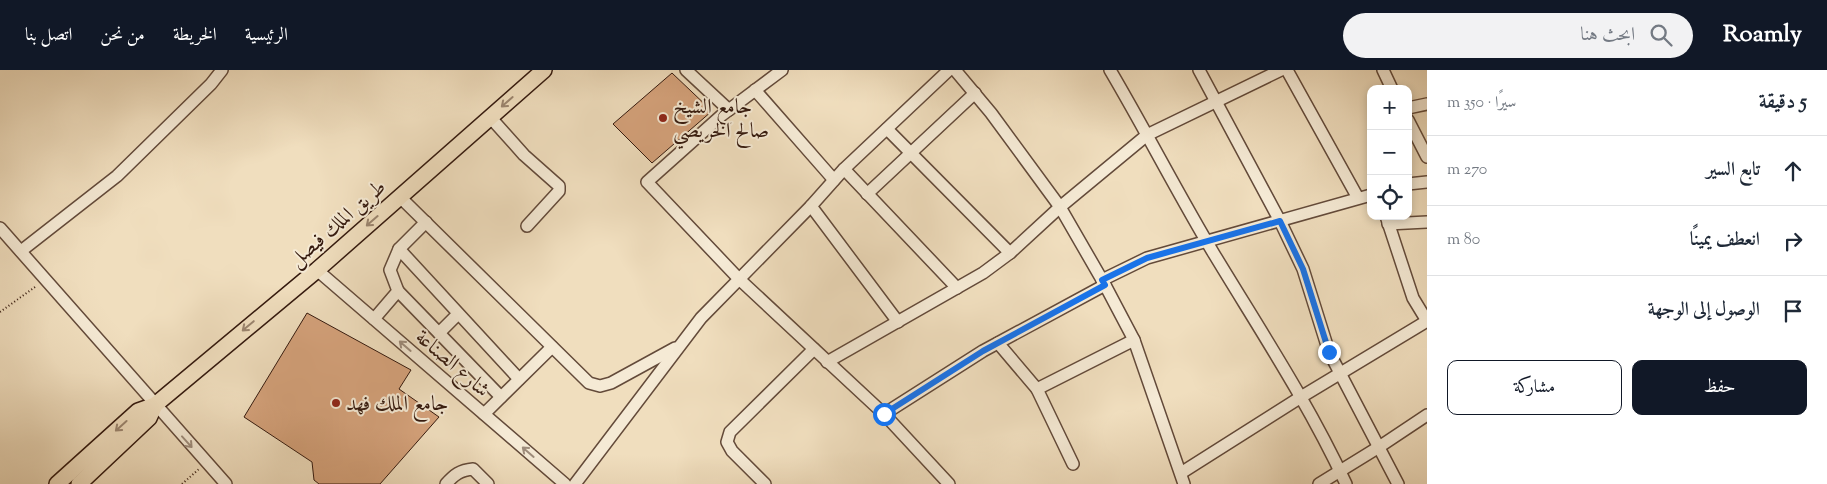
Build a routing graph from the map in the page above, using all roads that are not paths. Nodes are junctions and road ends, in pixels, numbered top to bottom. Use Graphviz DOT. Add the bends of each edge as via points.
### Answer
graph roads {
  1 [pos="222,70"];
  2 [pos="544,70"];
  3 [pos="686,70"];
  4 [pos="949,70"];
  5 [pos="955,70"];
  6 [pos="1110,70"];
  7 [pos="1199,70"];
  8 [pos="1281,70"];
  9 [pos="1287,70"];
  10 [pos="1383,70"];
  11 [pos="774,72"];
  12 [pos="1390,85"];
  13 [pos="755,90"];
  14 [pos="975,94"];
  15 [pos="1216,102"];
  16 [pos="1427,104"];
  17 [pos="1412,107"];
  18 [pos="729,110"];
  19 [pos="490,117"];
  20 [pos="1412,128"];
  21 [pos="887,129"];
  22 [pos="1147,135"];
  23 [pos="912,154"];
  24 [pos="1427,157"];
  25 [pos="844,169"];
  26 [pos="834,180"];
  27 [pos="1427,182"];
  28 [pos="1412,184"];
  29 [pos="867,194"];
  30 [pos="1367,196"];
  31 [pos="400,197"];
  32 [pos="1358,198"];
  33 [pos="811,206"];
  34 [pos="1060,206"];
  35 [pos="1387,220"];
  36 [pos="1280,221"];
  37 [pos="426,222"];
  38 [pos="1427,222"];
  39 [pos="526,226"];
  40 [pos="0,228"];
  41 [pos="1207,242"];
  42 [pos="399,249"];
  43 [pos="21,251"];
  44 [pos="1010,253"];
  45 [pos="317,270"];
  46 [pos="738,279"];
  47 [pos="1104,283"];
  48 [pos="957,288"];
  49 [pos="398,292"];
  50 [pos="1413,298"];
  51 [pos="1427,300"];
  52 [pos="458,314"];
  53 [pos="374,319"];
  54 [pos="1427,321"];
  55 [pos="898,322"];
  56 [pos="439,333"];
  57 [pos="1134,340"];
  58 [pos="998,343"];
  59 [pos="678,346"];
  60 [pos="552,347"];
  61 [pos="814,349"];
  62 [pos="827,362"];
  63 [pos="1340,374"];
  64 [pos="519,379"];
  65 [pos="1037,389"];
  66 [pos="501,397"];
  67 [pos="1301,397"];
  68 [pos="155,405"];
  69 [pos="484,414"];
  70 [pos="884,414"];
  71 [pos="1427,415"];
  72 [pos="1379,447"];
  73 [pos="1073,464"];
  74 [pos="1340,472"];
  75 [pos="1182,479"];
  76 [pos="57,484"];
  77 [pos="79,484"];
  78 [pos="226,484"];
  79 [pos="446,484"];
  80 [pos="488,484"];
  81 [pos="565,484"];
  82 [pos="575,484"];
  83 [pos="765,484"];
  84 [pos="949,484"];
  85 [pos="1319,484"];
  86 [pos="1346,484"];
  87 [pos="1398,484"];
  1 -- 43 [label="street" via="117,176"];
  2 -- 19 [label="main road, طريق الملك فيصل, one-way"];
  3 -- 18 [label="street"];
  4 -- 21 [label="street"];
  5 -- 14 [label="street"];
  6 -- 22 [label="street"];
  7 -- 15 [label="street"];
  8 -- 15 [label="street"];
  9 -- 32 [label="street"];
  10 -- 12 [label="street"];
  11 -- 13 [label="street"];
  13 -- 18 [label="street"];
  13 -- 26 [label="street"];
  14 -- 23 [label="street"];
  14 -- 34 [label="street"];
  15 -- 22 [label="street"];
  15 -- 36 [label="street"];
  16 -- 17 [label="street"];
  18 -- 46 [label="street" via="647,182"];
  19 -- 31 [label="main road, طريق الملك فيصل"];
  19 -- 39 [label="street" via="524,155 559,186 559,191"];
  20 -- 24 [label="street"];
  21 -- 23 [label="street"];
  21 -- 25 [label="street"];
  22 -- 34 [label="street"];
  22 -- 41 [label="street"];
  23 -- 29 [label="street"];
  23 -- 44 [label="street"];
  25 -- 26 [label="street"];
  25 -- 29 [label="street"];
  26 -- 33 [label="street"];
  27 -- 28 [label="street"];
  29 -- 48 [label="street"];
  30 -- 32 [label="street"];
  31 -- 37 [label="street"];
  31 -- 45 [label="main road, طريق الملك فيصل, one-way"];
  32 -- 36 [label="street"];
  33 -- 46 [label="street"];
  33 -- 55 [label="street"];
  34 -- 44 [label="street"];
  34 -- 47 [label="street"];
  35 -- 38 [label="street"];
  35 -- 50 [label="street"];
  36 -- 41 [label="street"];
  36 -- 63 [label="street" via="1303,269 1329,352"];
  37 -- 42 [label="street"];
  37 -- 60 [label="street"];
  40 -- 43 [label="street"];
  41 -- 47 [label="street" via="1147,258"];
  41 -- 67 [label="street"];
  42 -- 49 [label="street" via="390,270"];
  42 -- 52 [label="street"];
  43 -- 68 [label="street"];
  44 -- 48 [label="street"];
  45 -- 53 [label="street, شارع الصناعة"];
  45 -- 68 [label="main road, طريق الملك فيصل, one-way"];
  46 -- 59 [label="street"];
  46 -- 61 [label="street"];
  47 -- 57 [label="street"];
  47 -- 58 [label="street"];
  48 -- 55 [label="street"];
  49 -- 53 [label="street"];
  49 -- 56 [label="street"];
  50 -- 51 [label="street"];
  50 -- 54 [label="street"];
  52 -- 56 [label="street"];
  52 -- 64 [label="street"];
  69 -- 53 [label="street, شارع الصناعة, one-way"];
  54 -- 63 [label="street"];
  55 -- 62 [label="street"];
  56 -- 66 [label="street"];
  57 -- 65 [label="street"];
  57 -- 75 [label="street"];
  58 -- 65 [label="street"];
  58 -- 70 [label="street"];
  59 -- 60 [label="street" via="611,384 600,386 589,383"];
  59 -- 82 [label="street"];
  60 -- 64 [label="street"];
  61 -- 62 [label="street"];
  61 -- 83 [label="street" via="730,432 728,442 732,451"];
  62 -- 70 [label="street"];
  63 -- 67 [label="street"];
  63 -- 72 [label="street"];
  64 -- 66 [label="street"];
  65 -- 73 [label="street"];
  66 -- 69 [label="street"];
  67 -- 74 [label="street"];
  67 -- 75 [label="street"];
  68 -- 76 [label="main road, طريق الملك فيصل, one-way" via="138,411"];
  68 -- 77 [label="main road, طريق الملك فيصل" via="149,418"];
  68 -- 78 [label="street, one-way"];
  81 -- 69 [label="street, شارع الصناعة, one-way"];
  70 -- 84 [label="street"];
  71 -- 72 [label="street"];
  72 -- 74 [label="street"];
  72 -- 87 [label="street"];
  74 -- 85 [label="street"];
  74 -- 86 [label="street"];
  79 -- 80 [label="street" via="454,475 473,469"];
}
